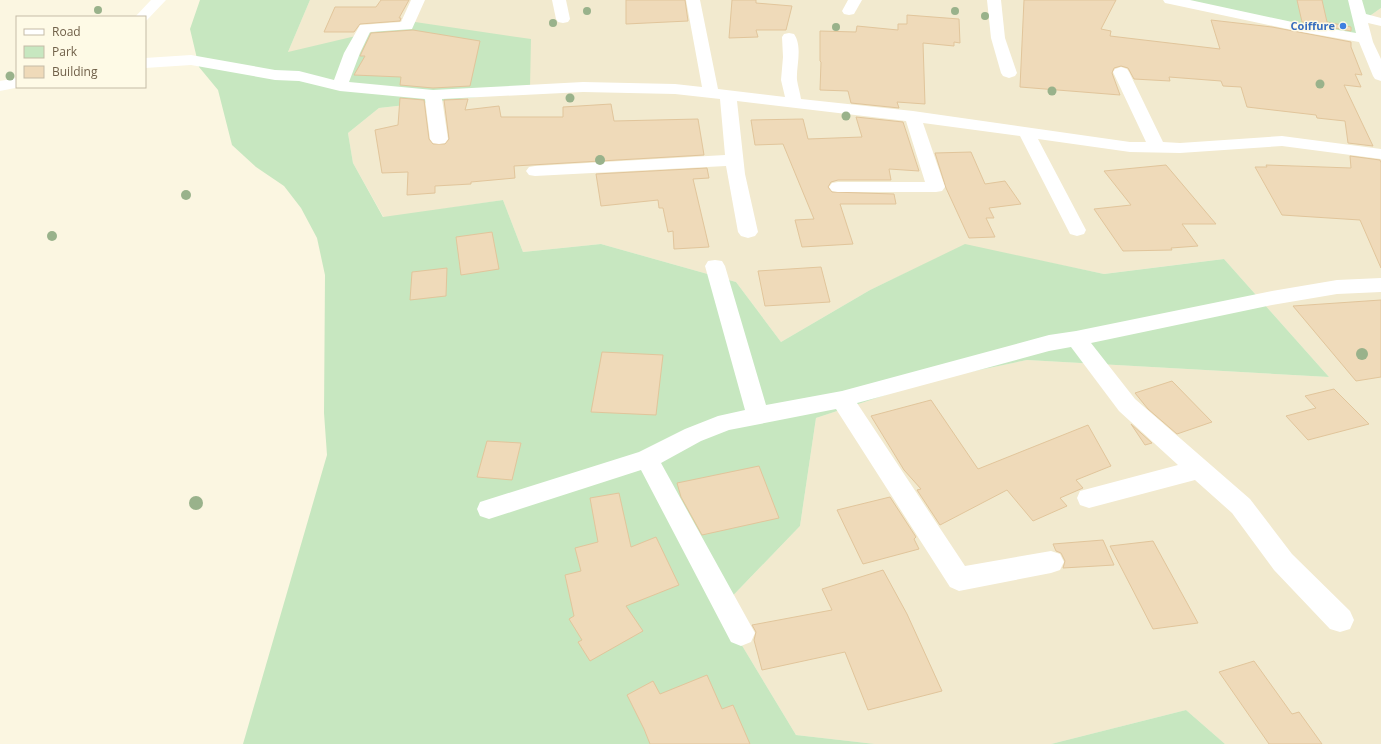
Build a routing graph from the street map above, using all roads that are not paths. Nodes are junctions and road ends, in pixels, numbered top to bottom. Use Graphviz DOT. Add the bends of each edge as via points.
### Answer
graph roads {
  1 [pos="159,0"];
  2 [pos="418,0"];
  3 [pos="559,0"];
  4 [pos="693,0"];
  5 [pos="994,0"];
  6 [pos="1170,0"];
  7 [pos="1355,0"];
  8 [pos="143,16"];
  9 [pos="1361,17"];
  10 [pos="563,19"];
  11 [pos="1381,22"];
  12 [pos="789,37"];
  13 [pos="1366,39"];
  14 [pos="146,63"];
  15 [pos="1121,72"];
  16 [pos="1009,73"];
  17 [pos="1381,76"];
  18 [pos="16,83"];
  19 [pos="0,86"];
  20 [pos="340,86"];
  21 [pos="711,93"];
  22 [pos="433,95"];
  23 [pos="728,96"];
  24 [pos="794,102"];
  25 [pos="913,116"];
  26 [pos="1026,132"];
  27 [pos="439,139"];
  28 [pos="1157,148"];
  29 [pos="1381,154"];
  30 [pos="735,160"];
  31 [pos="535,171"];
  32 [pos="838,188"];
  33 [pos="1077,230"];
  34 [pos="748,232"];
  35 [pos="715,266"];
  36 [pos="1381,285"];
  37 [pos="1076,339"];
  38 [pos="842,399"];
  39 [pos="758,416"];
  40 [pos="647,459"];
  41 [pos="1199,469"];
  42 [pos="1089,498"];
  43 [pos="489,509"];
  44 [pos="1051,562"];
  45 [pos="1340,620"];
  46 [pos="741,633"];
  1 -- 8 [label="street"];
  2 -- 20 [label="street" via="407,26 366,28 352,53"];
  3 -- 10 [label="street"];
  4 -- 21 [label="street"];
  5 -- 16 [label="street" via="998,38"];
  6 -- 13 [label="street"];
  7 -- 9 [label="street"];
  9 -- 11 [label="street"];
  9 -- 13 [label="street"];
  12 -- 24 [label="street" via="789,80"];
  13 -- 17 [label="street"];
  14 -- 20 [label="street" via="191,60 275,75 299,76"];
  15 -- 28 [label="street"];
  18 -- 19 [label="street"];
  20 -- 22 [label="street"];
  21 -- 22 [label="street" via="628,87 583,87"];
  21 -- 23 [label="street"];
  22 -- 27 [label="street"];
  23 -- 24 [label="street"];
  23 -- 30 [label="street"];
  24 -- 25 [label="street"];
  25 -- 26 [label="street"];
  25 -- 32 [label="street" via="936,187"];
  26 -- 28 [label="street" via="1130,147"];
  26 -- 33 [label="street"];
  28 -- 29 [label="street" via="1282,142"];
  30 -- 31 [label="street"];
  30 -- 34 [label="street"];
  35 -- 39 [label="street"];
  36 -- 37 [label="street" via="1337,287 1280,297"];
  37 -- 38 [label="street" via="1043,344"];
  37 -- 41 [label="street" via="1127,405"];
  38 -- 39 [label="street"];
  38 -- 44 [label="street" via="959,579"];
  39 -- 40 [label="street" via="726,422 693,435"];
  40 -- 43 [label="street"];
  40 -- 46 [label="street"];
  41 -- 42 [label="street"];
  41 -- 45 [label="street" via="1241,506 1283,562"];
}
